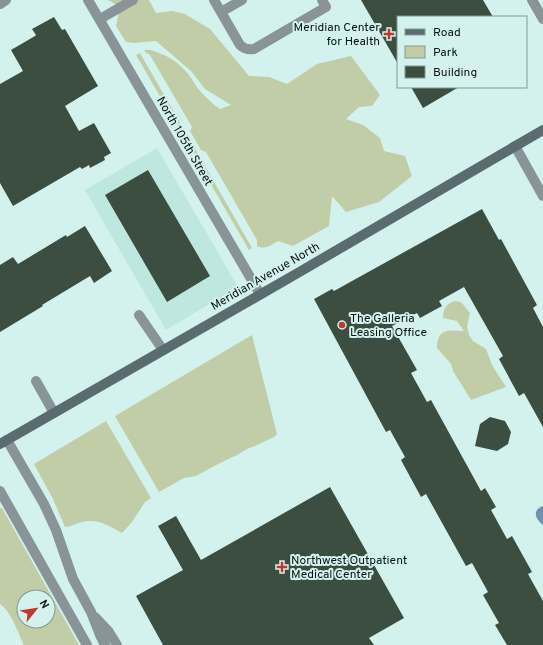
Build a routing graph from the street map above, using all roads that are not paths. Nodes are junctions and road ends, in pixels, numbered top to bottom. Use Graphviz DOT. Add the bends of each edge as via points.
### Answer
graph roads {
  1 [pos="6,0"];
  2 [pos="88,0"];
  3 [pos="133,0"];
  4 [pos="214,0"];
  5 [pos="242,0"];
  6 [pos="322,0"];
  7 [pos="532,0"];
  8 [pos="0,4"];
  9 [pos="221,12"];
  10 [pos="100,19"];
  11 [pos="543,19"];
  12 [pos="543,130"];
  13 [pos="515,146"];
  14 [pos="543,196"];
  15 [pos="260,294"];
  16 [pos="139,315"];
  17 [pos="163,350"];
  18 [pos="36,381"];
  19 [pos="54,413"];
  20 [pos="4,442"];
  21 [pos="0,491"];
  22 [pos="91,612"];
  23 [pos="87,645"];
  24 [pos="105,645"];
  25 [pos="117,645"];
  1 -- 8 [label="street"];
  2 -- 10 [label="street, North 105th Street"];
  3 -- 10 [label="street"];
  4 -- 9 [label="street"];
  5 -- 9 [label="street"];
  6 -- 9 [label="street" via="326,7 254,49 243,48 240,45"];
  7 -- 11 [label="street"];
  10 -- 15 [label="street, North 105th Street"];
  12 -- 13 [label="street, Meridian Avenue North"];
  13 -- 14 [label="street"];
  13 -- 15 [label="street, Meridian Avenue North"];
  15 -- 17 [label="street, Meridian Avenue North"];
  16 -- 17 [label="street"];
  17 -- 19 [label="street, Meridian Avenue North"];
  18 -- 19 [label="street"];
  19 -- 20 [label="street, Meridian Avenue North"];
  20 -- 22 [label="street" via="44,504 73,580"];
  21 -- 23 [label="street"];
  22 -- 24 [label="street"];
  22 -- 25 [label="street"];
}
